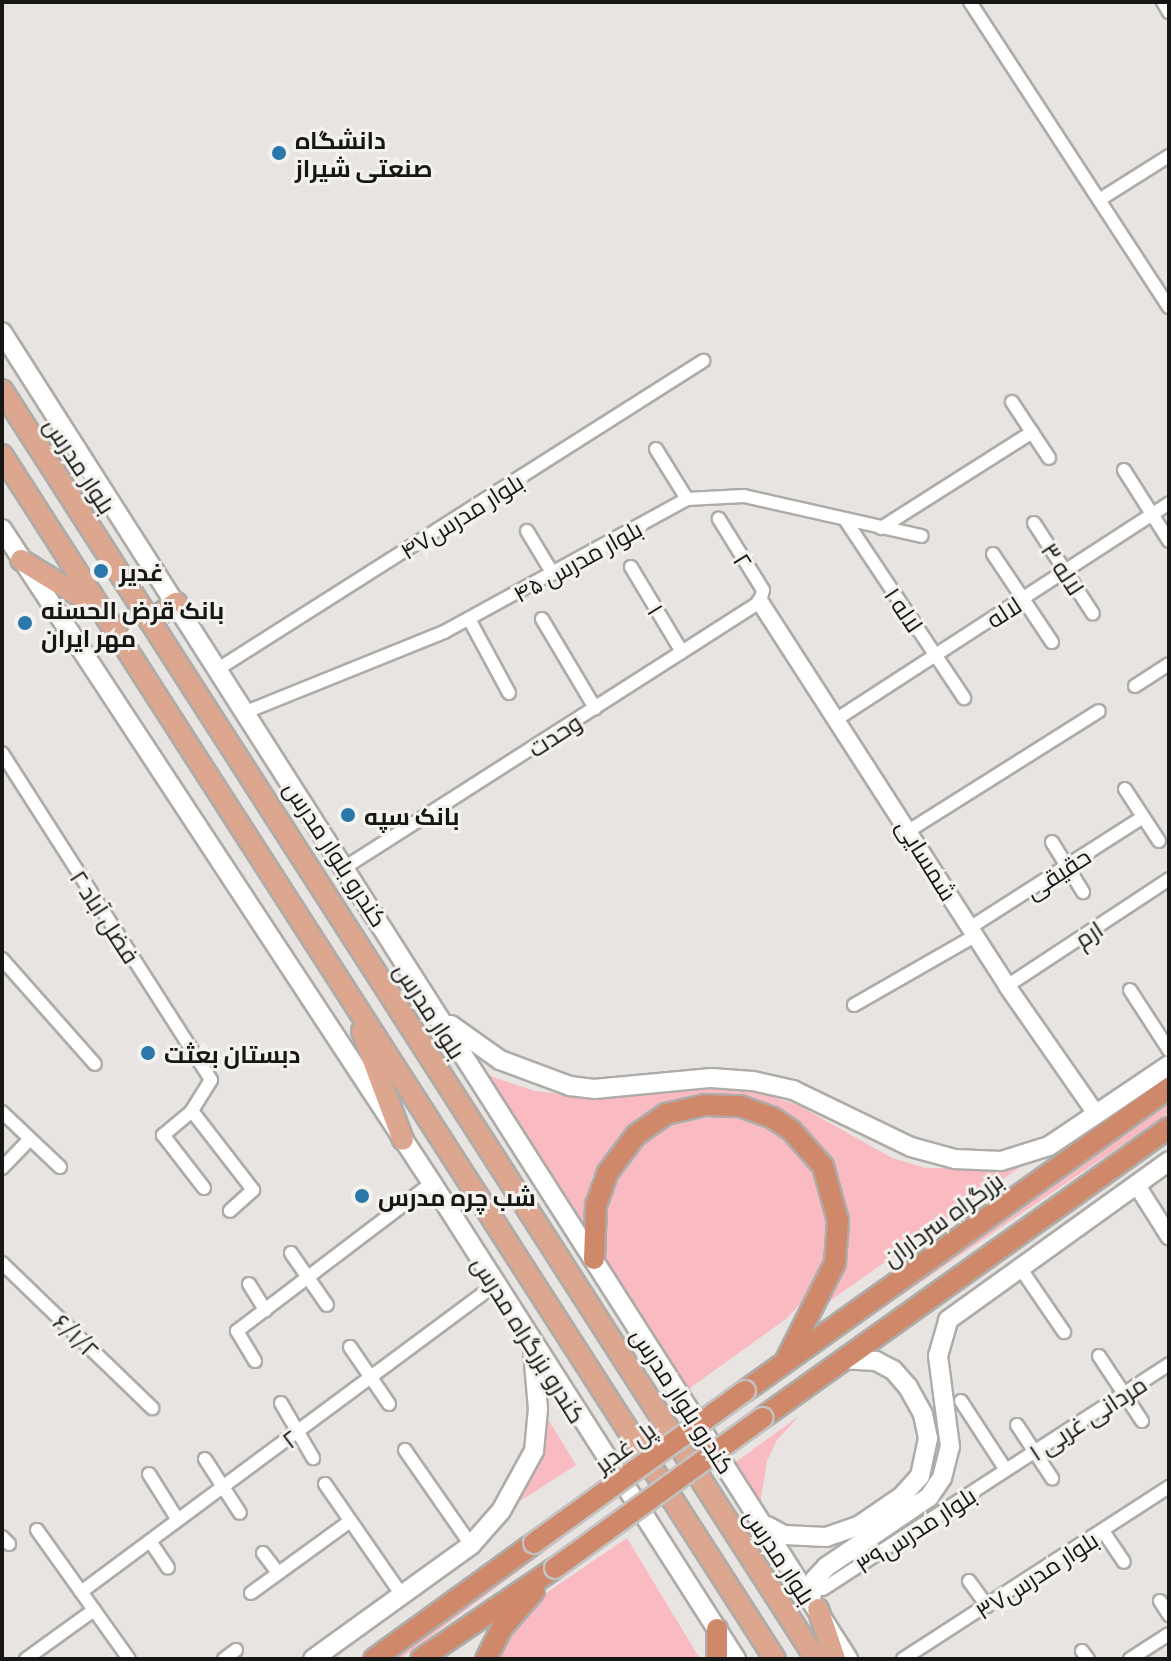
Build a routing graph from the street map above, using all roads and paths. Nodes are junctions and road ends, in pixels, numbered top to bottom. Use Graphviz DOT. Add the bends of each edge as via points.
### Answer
graph roads {
  1 [pos="970,2"];
  2 [pos="1163,2"];
  3 [pos="1169,12"];
  4 [pos="1169,156"];
  5 [pos="1099,200"];
  6 [pos="1169,307"];
  7 [pos="2,332"];
  8 [pos="703,361"];
  9 [pos="2,390"];
  10 [pos="1012,402"];
  11 [pos="1032,432"];
  12 [pos="656,449"];
  13 [pos="2,455"];
  14 [pos="1049,458"];
  15 [pos="1124,470"];
  16 [pos="687,499"];
  17 [pos="1169,503"];
  18 [pos="1152,514"];
  19 [pos="719,519"];
  20 [pos="846,521"];
  21 [pos="1034,523"];
  22 [pos="881,528"];
  23 [pos="2,529"];
  24 [pos="527,531"];
  25 [pos="922,536"];
  26 [pos="1169,541"];
  27 [pos="993,554"];
  28 [pos="21,560"];
  29 [pos="631,567"];
  30 [pos="1065,571"];
  31 [pos="553,574"];
  32 [pos="1023,598"];
  33 [pos="760,602"];
  34 [pos="176,603"];
  35 [pos="101,609"];
  36 [pos="1093,614"];
  37 [pos="469,619"];
  38 [pos="542,619"];
  39 [pos="150,621"];
  40 [pos="1052,642"];
  41 [pos="682,652"];
  42 [pos="936,655"];
  43 [pos="1169,664"];
  44 [pos="218,669"];
  45 [pos="1135,686"];
  46 [pos="509,693"];
  47 [pos="964,698"];
  48 [pos="595,708"];
  49 [pos="1099,711"];
  50 [pos="246,712"];
  51 [pos="837,719"];
  52 [pos="2,753"];
  53 [pos="1125,789"];
  54 [pos="1143,817"];
  55 [pos="910,830"];
  56 [pos="1159,841"];
  57 [pos="1052,842"];
  58 [pos="347,866"];
  59 [pos="1067,866"];
  60 [pos="1169,879"];
  61 [pos="1083,892"];
  62 [pos="340,918"];
  63 [pos="973,931"];
  64 [pos="311,936"];
  65 [pos="2,959"];
  66 [pos="1007,986"];
  67 [pos="1130,990"];
  68 [pos="348,994"];
  69 [pos="854,1005"];
  70 [pos="443,1019"];
  71 [pos="1169,1050"];
  72 [pos="95,1064"];
  73 [pos="1169,1065"];
  74 [pos="1169,1088"];
  75 [pos="192,1111"];
  76 [pos="2,1112"];
  77 [pos="1097,1115"];
  78 [pos="1169,1128"];
  79 [pos="30,1139"];
  80 [pos="403,1140"];
  81 [pos="1169,1161"];
  82 [pos="60,1167"];
  83 [pos="2,1168"];
  84 [pos="432,1183"];
  85 [pos="1136,1184"];
  86 [pos="204,1188"];
  87 [pos="230,1211"];
  88 [pos="1169,1236"];
  89 [pos="291,1253"];
  90 [pos="594,1259"];
  91 [pos="2,1263"];
  92 [pos="1019,1266"];
  93 [pos="308,1278"];
  94 [pos="249,1284"];
  95 [pos="496,1284"];
  96 [pos="327,1305"];
  97 [pos="265,1310"];
  98 [pos="1064,1332"];
  99 [pos="533,1345"];
  100 [pos="350,1347"];
  101 [pos="1099,1356"];
  102 [pos="843,1359"];
  103 [pos="255,1361"];
  104 [pos="785,1362"];
  105 [pos="1169,1364"];
  106 [pos="371,1377"];
  107 [pos="745,1391"];
  108 [pos="1124,1393"];
  109 [pos="961,1401"];
  110 [pos="281,1403"];
  111 [pos="389,1404"];
  112 [pos="152,1408"];
  113 [pos="1142,1421"];
  114 [pos="1017,1425"];
  115 [pos="297,1431"];
  116 [pos="405,1450"];
  117 [pos="1035,1452"];
  118 [pos="313,1458"];
  119 [pos="205,1459"];
  120 [pos="1006,1470"];
  121 [pos="149,1474"];
  122 [pos="1052,1478"];
  123 [pos="325,1484"];
  124 [pos="223,1487"];
  125 [pos="1169,1487"];
  126 [pos="240,1513"];
  127 [pos="178,1520"];
  128 [pos="350,1521"];
  129 [pos="764,1525"];
  130 [pos="37,1530"];
  131 [pos="1103,1531"];
  132 [pos="150,1541"];
  133 [pos="471,1545"];
  134 [pos="263,1553"];
  135 [pos="1124,1562"];
  136 [pos="168,1568"];
  137 [pos="555,1568"];
  138 [pos="278,1573"];
  139 [pos="969,1581"];
  140 [pos="81,1592"];
  141 [pos="251,1593"];
  142 [pos="402,1595"];
  143 [pos="817,1598"];
  144 [pos="1160,1601"];
  145 [pos="987,1606"];
  146 [pos="94,1610"];
  147 [pos="1169,1615"];
  148 [pos="717,1629"];
  149 [pos="1169,1634"];
  150 [pos="236,1650"];
  151 [pos="26,1659"];
  152 [pos="129,1659"];
  153 [pos="224,1659"];
  154 [pos="313,1659"];
  155 [pos="374,1659"];
  156 [pos="421,1659"];
  157 [pos="486,1659"];
  158 [pos="717,1659"];
  159 [pos="736,1659"];
  160 [pos="775,1659"];
  161 [pos="816,1659"];
  162 [pos="835,1659"];
  163 [pos="848,1659"];
  164 [pos="903,1659"];
  165 [pos="1130,1659"];
  1 -- 5 [label="street"];
  2 -- 3 [label="street"];
  4 -- 5 [label="street"];
  5 -- 6 [label="street"];
  7 -- 34 [label="main road, کندرو بلوار مدرس"];
  8 -- 44 [label="street, بلوار مدرس۴۷"];
  9 -- 39 [label="main road, بلوار مدرس"];
  10 -- 11 [label="street"];
  11 -- 14 [label="street"];
  11 -- 22 [label="street"];
  12 -- 16 [label="street"];
  13 -- 35 [label="main road"];
  15 -- 18 [label="street"];
  16 -- 20 [label="street, ۴۵ بلوار مدرس" via="744,496"];
  16 -- 31 [label="street, ۴۵ بلوار مدرس"];
  17 -- 18 [label="street, لاله"];
  18 -- 26 [label="street"];
  18 -- 30 [label="street, لاله"];
  19 -- 33 [label="street, ۲" via="763,590"];
  20 -- 22 [label="street, ۴۵ بلوار مدرس"];
  20 -- 42 [label="street, لاله ۱"];
  21 -- 30 [label="street, لاله ۳"];
  22 -- 25 [label="street, ۴۵ بلوار مدرس"];
  23 -- 28 [label="main road"];
  24 -- 31 [label="street"];
  27 -- 32 [label="street"];
  28 -- 35 [label="main road"];
  28 -- 80 [label="main road"];
  29 -- 41 [label="street, ۱"];
  30 -- 32 [label="street, لاله"];
  30 -- 36 [label="street, لاله ۳"];
  31 -- 37 [label="street, ۴۵ بلوار مدرس"];
  32 -- 40 [label="street"];
  32 -- 42 [label="street, لاله"];
  33 -- 41 [label="street, وحدت"];
  33 -- 51 [label="street, شمسایی"];
  34 -- 39 [label="main road"];
  34 -- 44 [label="main road, کندرو بلوار مدرس"];
  35 -- 64 [label="main road"];
  37 -- 46 [label="street"];
  37 -- 50 [label="street, ۴۵ بلوار مدرس"];
  38 -- 48 [label="street"];
  39 -- 62 [label="main road, بلوار مدرس"];
  41 -- 48 [label="street, وحدت"];
  42 -- 47 [label="street, لاله ۱"];
  42 -- 51 [label="street, لاله"];
  43 -- 45 [label="street"];
  44 -- 50 [label="main road, کندرو بلوار مدرس"];
  48 -- 58 [label="street, وحدت"];
  49 -- 55 [label="street"];
  50 -- 58 [label="main road, کندرو بلوار مدرس"];
  51 -- 55 [label="street, شمسایی"];
  52 -- 75 [label="street, فضل آباد ۲" via="211,1080"];
  53 -- 54 [label="street"];
  54 -- 56 [label="street"];
  54 -- 59 [label="street, حقیقی"];
  55 -- 63 [label="street, شمسایی"];
  57 -- 59 [label="street"];
  58 -- 70 [label="main road, کندرو بلوار مدرس"];
  59 -- 61 [label="street"];
  59 -- 63 [label="street, حقیقی"];
  60 -- 66 [label="street, ارم"];
  62 -- 64 [label="main road"];
  62 -- 161 [label="main road, بلوار مدرس"];
  63 -- 66 [label="street, شمسایی"];
  63 -- 69 [label="street, حقیقی"];
  64 -- 68 [label="main road"];
  65 -- 72 [label="street"];
  66 -- 77 [label="street, شمسایی"];
  67 -- 71 [label="street"];
  68 -- 80 [label="main road"];
  68 -- 160 [label="main road"];
  70 -- 77 [label="main road" via="500,1060 570,1086 594,1089 711,1078 753,1081 793,1090 911,1147 955,1159 1013,1157 1049,1146"];
  70 -- 90 [label="main road, کندرو بلوار مدرس"];
  73 -- 77 [label="main road"];
  74 -- 104 [label="highway, بزرگراه سرداران"];
  75 -- 86 [label="street" via="163,1135"];
  75 -- 87 [label="street" via="253,1190"];
  76 -- 79 [label="street"];
  78 -- 102 [label="highway"];
  79 -- 82 [label="street"];
  79 -- 83 [label="street"];
  80 -- 84 [label="main road, کندرو بزرگراه مدرس"];
  81 -- 85 [label="main road"];
  84 -- 93 [label="street"];
  84 -- 95 [label="main road, کندرو بزرگراه مدرس"];
  85 -- 88 [label="street"];
  85 -- 92 [label="main road"];
  89 -- 93 [label="street"];
  90 -- 104 [label="highway" via="593,1228 601,1189 636,1135 666,1114 704,1105 740,1106 773,1118 823,1166 838,1221 835,1263"];
  90 -- 129 [label="main road, کندرو بلوار مدرس"];
  91 -- 112 [label="street, ۶/۱/۲"];
  92 -- 98 [label="street"];
  92 -- 143 [label="main road" via="963,1305 940,1337 950,1447 942,1478 929,1497 826,1567 815,1579"];
  93 -- 96 [label="street"];
  93 -- 97 [label="street"];
  94 -- 97 [label="street"];
  95 -- 99 [label="main road, کندرو بزرگراه مدرس"];
  95 -- 106 [label="street, ۲"];
  97 -- 103 [label="street" via="237,1331"];
  99 -- 133 [label="main road" via="538,1409 534,1451 519,1484"];
  99 -- 148 [label="main road, کندرو بزرگراه مدرس"];
  100 -- 106 [label="street"];
  101 -- 108 [label="street"];
  102 -- 129 [label="main road" via="876,1361 908,1387 923,1414 928,1438 920,1476 860,1525 826,1537 784,1535"];
  102 -- 137 [label="highway, bridge"];
  104 -- 107 [label="highway, بزرگراه سرداران"];
  105 -- 108 [label="street, مردانی غربی ۱"];
  106 -- 111 [label="street"];
  106 -- 115 [label="street, ۲"];
  107 -- 155 [label="highway, پل غدیر, bridge"];
  108 -- 113 [label="street"];
  108 -- 117 [label="street, مردانی غربی ۱"];
  109 -- 120 [label="street"];
  110 -- 115 [label="street"];
  114 -- 117 [label="street"];
  115 -- 118 [label="street"];
  115 -- 124 [label="street, ۲"];
  116 -- 133 [label="street"];
  117 -- 120 [label="street, مردانی غربی ۱"];
  117 -- 122 [label="street"];
  119 -- 124 [label="street"];
  120 -- 143 [label="street, بلوار مدرس۳۹"];
  121 -- 127 [label="street"];
  123 -- 128 [label="street"];
  124 -- 126 [label="street"];
  124 -- 127 [label="street, ۲"];
  125 -- 131 [label="street, بلوار مدرس۳۷"];
  127 -- 132 [label="street, ۲"];
  128 -- 138 [label="street"];
  128 -- 142 [label="street"];
  129 -- 143 [label="main road, کندرو بلوار مدرس"];
  130 -- 140 [label="street"];
  131 -- 135 [label="street"];
  131 -- 145 [label="street, بلوار مدرس۳۷"];
  132 -- 136 [label="street"];
  132 -- 140 [label="street, ۲"];
  133 -- 142 [label="main road"];
  134 -- 138 [label="street"];
  137 -- 156 [label="highway"];
  137 -- 157 [label="highway" via="502,1628"];
  138 -- 141 [label="street"];
  139 -- 145 [label="street"];
  140 -- 146 [label="street"];
  142 -- 154 [label="main road"];
  143 -- 162 [label="main road"];
  143 -- 163 [label="main road, کندرو بلوار مدرس"];
  144 -- 147 [label="street"];
  145 -- 164 [label="street, بلوار مدرس۳۷"];
  146 -- 151 [label="street"];
  146 -- 152 [label="street"];
  148 -- 158 [label="highway"];
  148 -- 159 [label="main road, کندرو بزرگراه مدرس"];
  149 -- 165 [label="street"];
  150 -- 153 [label="street"];
}
